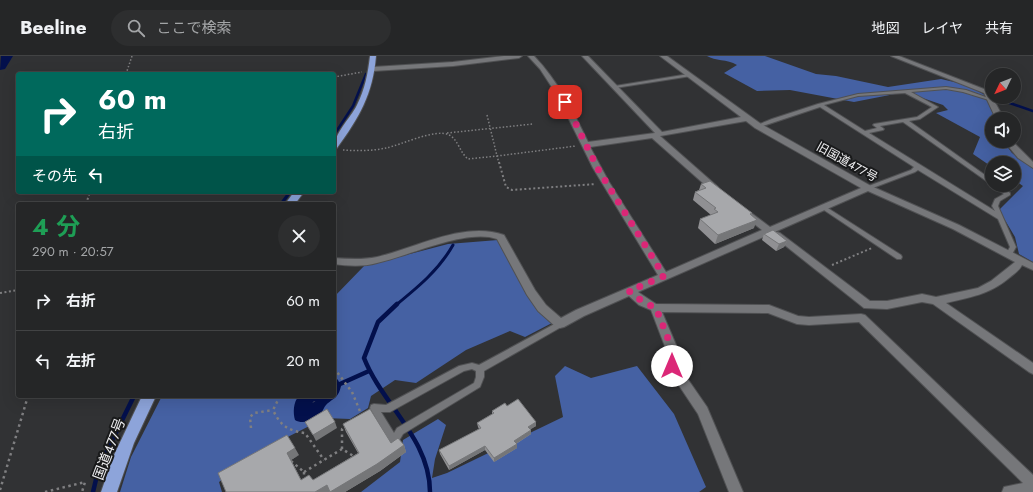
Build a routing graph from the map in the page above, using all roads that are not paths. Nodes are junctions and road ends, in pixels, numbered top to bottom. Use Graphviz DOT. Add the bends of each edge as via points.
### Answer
graph roads {
  1 [pos="373,56"];
  2 [pos="519,56"];
  3 [pos="531,56"];
  4 [pos="585,56"];
  5 [pos="663,56"];
  6 [pos="894,56"];
  7 [pos="373,70"];
  8 [pos="689,75"];
  9 [pos="615,87"];
  10 [pos="985,91"];
  11 [pos="907,92"];
  12 [pos="985,98"];
  13 [pos="820,105"];
  14 [pos="748,118"];
  15 [pos="904,120"];
  16 [pos="758,126"];
  17 [pos="864,133"];
  18 [pos="659,134"];
  19 [pos="336,143"];
  20 [pos="585,145"];
  21 [pos="1014,148"];
  22 [pos="1033,166"];
  23 [pos="918,168"];
  24 [pos="985,178"];
  25 [pos="868,188"];
  26 [pos="1005,192"];
  27 [pos="724,196"];
  28 [pos="823,207"];
  29 [pos="743,210"];
  30 [pos="1001,218"];
  31 [pos="770,230"];
  32 [pos="1009,254"];
  33 [pos="899,258"];
  34 [pos="336,261"];
  35 [pos="1020,261"];
  36 [pos="1033,267"];
  37 [pos="664,276"];
  38 [pos="629,291"];
  39 [pos="936,301"];
  40 [pos="868,305"];
  41 [pos="656,308"];
  42 [pos="861,318"];
  43 [pos="560,324"];
  44 [pos="480,369"];
  45 [pos="1033,369"];
  46 [pos="148,398"];
  47 [pos="1033,484"];
  48 [pos="1033,489"];
  49 [pos="109,492"];
  50 [pos="736,492"];
  51 [pos="1009,492"];
  1 -- 7 [label="highway"];
  2 -- 7 [label="street"];
  3 -- 20 [label="street" via="565,102"];
  4 -- 9 [label="street"];
  5 -- 8 [label="street, 旧国道477号"];
  6 -- 10 [label="street"];
  7 -- 19 [label="highway" via="366,96"];
  8 -- 9 [label="lane"];
  8 -- 14 [label="street, 旧国道477号"];
  9 -- 18 [label="street"];
  11 -- 12 [label="lane" via="955,89"];
  11 -- 13 [label="lane" via="858,95"];
  11 -- 15 [label="lane" via="936,107 918,118"];
  13 -- 16 [label="lane"];
  13 -- 17 [label="lane"];
  14 -- 16 [label="street, 旧国道477号"];
  14 -- 18 [label="street"];
  15 -- 17 [label="lane" via="876,125 881,129"];
  15 -- 24 [label="lane"];
  16 -- 25 [label="street, 旧国道477号"];
  17 -- 23 [label="lane"];
  18 -- 20 [label="street"];
  18 -- 27 [label="street" via="655,136"];
  20 -- 37 [label="street"];
  21 -- 22 [label="street"];
  23 -- 25 [label="lane"];
  23 -- 30 [label="lane"];
  25 -- 28 [label="street"];
  25 -- 32 [label="street, 旧国道477号"];
  26 -- 30 [label="lane" via="1008,194 997,200 995,206"];
  28 -- 31 [label="street"];
  28 -- 33 [label="lane"];
  29 -- 31 [label="street"];
  30 -- 32 [label="lane" via="1013,247"];
  31 -- 37 [label="street"];
  31 -- 40 [label="street"];
  32 -- 35 [label="street, 旧国道477号"];
  34 -- 43 [label="street" via="377,260 446,239 493,233 501,237 542,308"];
  35 -- 36 [label="street, 旧国道477号"];
  35 -- 39 [label="street" via="987,289"];
  37 -- 38 [label="street"];
  38 -- 41 [label="street"];
  38 -- 43 [label="street"];
  39 -- 40 [label="street" via="922,298 886,305"];
  39 -- 45 [label="street"];
  40 -- 42 [label="street"];
  41 -- 42 [label="street" via="769,309 798,320 809,321"];
  41 -- 50 [label="street" via="676,359 672,361 672,366 703,411"];
  42 -- 47 [label="street"];
  43 -- 44 [label="lane"];
  44 -- 44 [label="lane" via="472,366 462,368 387,409 374,408 394,441 400,431 477,385"];
  46 -- 49 [label="highway, 国道477号" via="116,466"];
  48 -- 51 [label="street"];
}
